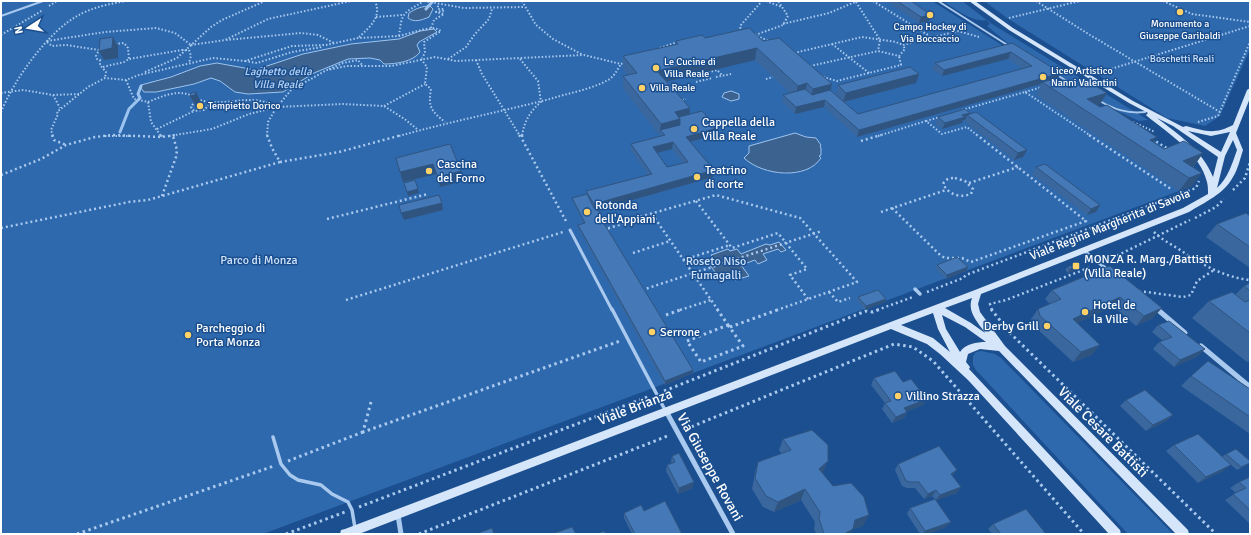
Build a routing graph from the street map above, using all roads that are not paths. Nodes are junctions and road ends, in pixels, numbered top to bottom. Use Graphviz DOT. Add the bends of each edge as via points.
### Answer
graph roads {
  1 [pos="43,1"];
  2 [pos="938,1"];
  3 [pos="972,1"];
  4 [pos="1,16"];
  5 [pos="1013,48"];
  6 [pos="1052,72"];
  7 [pos="1250,90"];
  8 [pos="1083,91"];
  9 [pos="1095,98"];
  10 [pos="1131,102"];
  11 [pos="1145,112"];
  12 [pos="1175,125"];
  13 [pos="1236,126"];
  14 [pos="1171,133"];
  15 [pos="1233,133"];
  16 [pos="1222,156"];
  17 [pos="1211,194"];
  18 [pos="570,230"];
  19 [pos="1084,250"];
  20 [pos="1112,273"];
  21 [pos="915,289"];
  22 [pos="978,292"];
  23 [pos="920,294"];
  24 [pos="1151,306"];
  25 [pos="936,307"];
  26 [pos="891,324"];
  27 [pos="1188,336"];
  28 [pos="1194,341"];
  29 [pos="1002,349"];
  30 [pos="962,361"];
  31 [pos="971,377"];
  32 [pos="1250,387"];
  33 [pos="666,412"];
  34 [pos="273,437"];
  35 [pos="397,513"];
  36 [pos="350,532"];
  37 [pos="402,534"];
  38 [pos="733,534"];
  39 [pos="1116,534"];
  40 [pos="1184,534"];
  1 -- 4 [label="lane"];
  2 -- 5 [label="lane"];
  3 -- 10 [label="main road" via="1011,29"];
  6 -- 8 [label="lane"];
  7 -- 13 [label="main road"];
  9 -- 11 [label="lane" via="1122,112"];
  10 -- 11 [label="main road"];
  10 -- 12 [label="main road"];
  11 -- 14 [label="main road"];
  12 -- 13 [label="main road" via="1203,134 1216,135"];
  12 -- 16 [label="main road"];
  13 -- 15 [label="main road"];
  14 -- 16 [label="main road"];
  14 -- 17 [label="main road" via="1191,150 1201,163 1211,182"];
  15 -- 16 [label="main road"];
  15 -- 17 [label="main road, Viale Regina Margherita di Savoia" via="1240,150 1233,170 1225,183"];
  16 -- 17 [label="main road"];
  17 -- 19 [label="main road, Viale Regina Margherita di Savoia" via="1186,210"];
  18 -- 33 [label="lane"];
  19 -- 20 [label="street"];
  19 -- 22 [label="main road, Viale Regina Margherita di Savoia"];
  21 -- 23 [label="street"];
  22 -- 25 [label="main road, Viale Regina Margherita di Savoia"];
  22 -- 29 [label="main road, Viale Cesare Battisti" via="974,304 976,313"];
  24 -- 27 [label="street"];
  25 -- 26 [label="main road, Viale Brianza"];
  25 -- 29 [label="main road, Viale Cesare Battisti"];
  25 -- 30 [label="main road" via="942,329"];
  26 -- 31 [label="main road" via="930,342"];
  26 -- 33 [label="main road, Viale Brianza"];
  28 -- 32 [label="street"];
  29 -- 30 [label="main road" via="991,345 976,346 964,352"];
  29 -- 40 [label="main road, Viale Cesare Battisti"];
  30 -- 31 [label="main road"];
  31 -- 39 [label="main road"];
  33 -- 35 [label="main road, Viale Brianza"];
  33 -- 38 [label="street, Via Giuseppe Rovani"];
  34 -- 36 [label="lane" via="281,464 290,475 298,480 321,485 348,502 352,510"];
  35 -- 36 [label="main road, Viale Brianza"];
  35 -- 37 [label="street"];
}
